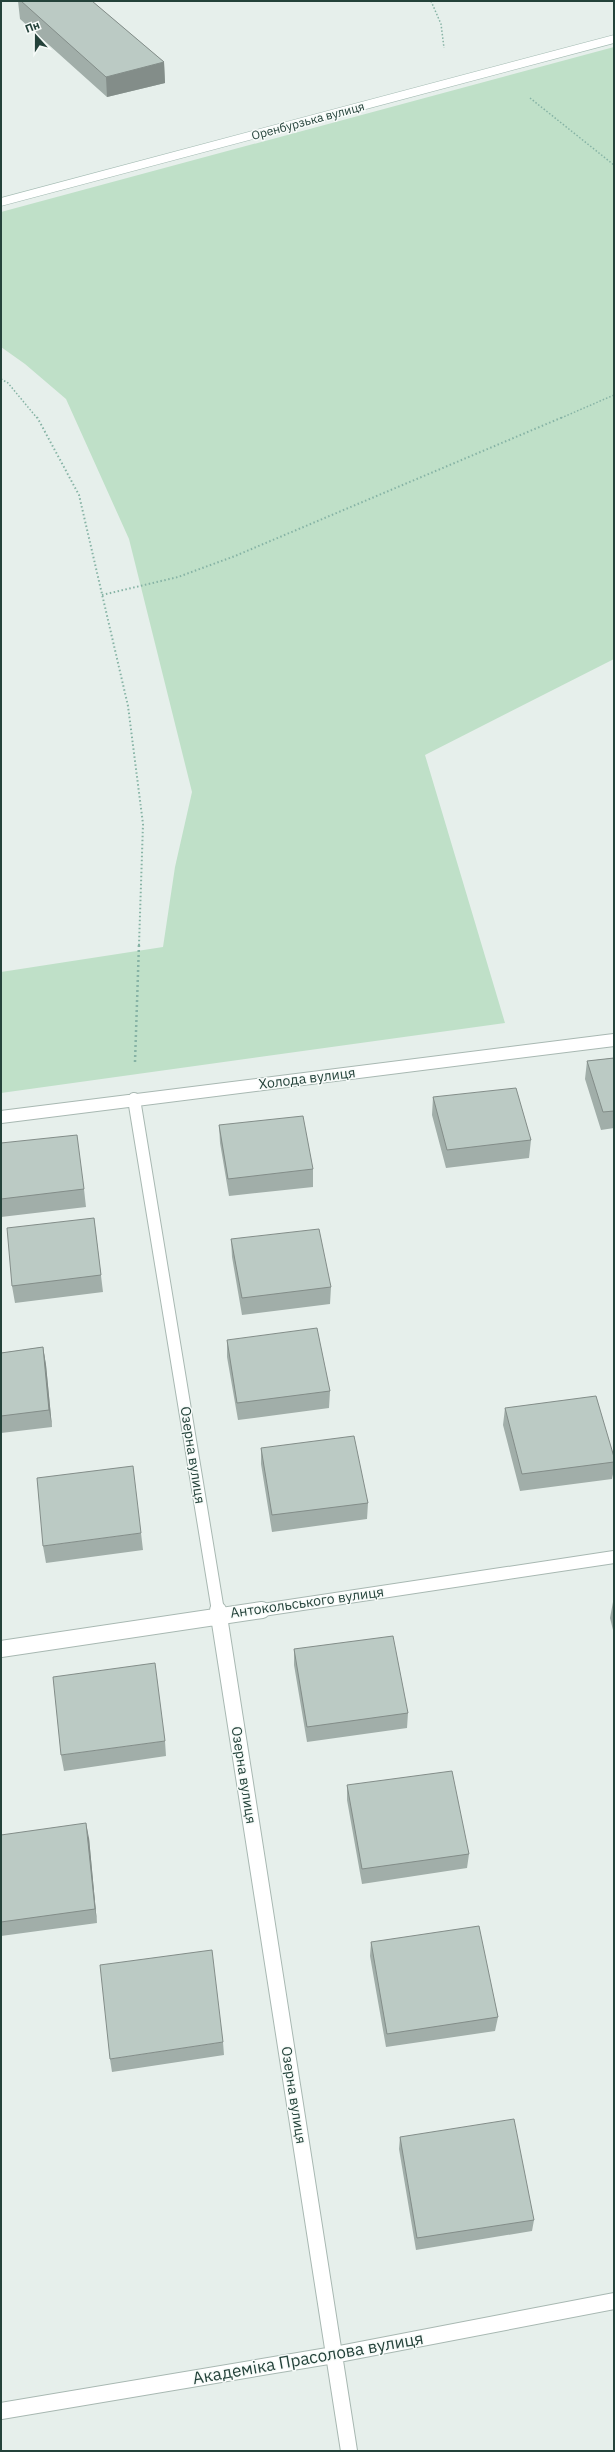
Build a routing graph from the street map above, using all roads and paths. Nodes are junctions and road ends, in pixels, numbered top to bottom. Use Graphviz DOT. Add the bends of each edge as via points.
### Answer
graph roads {
  1 [pos="614,39"];
  2 [pos="498,70"];
  3 [pos="614,165"];
  4 [pos="1,202"];
  5 [pos="1,379"];
  6 [pos="614,395"];
  7 [pos="102,595"];
  8 [pos="614,1040"];
  9 [pos="134,1099"];
  10 [pos="1,1117"];
  11 [pos="614,1557"];
  12 [pos="219,1614"];
  13 [pos="1,1649"];
  14 [pos="614,2301"];
  15 [pos="334,2355"];
  16 [pos="1,2411"];
  17 [pos="350,2451"];
  1 -- 2 [label="street, Оренбурзька вулиця"];
  2 -- 3 [label="path"];
  2 -- 4 [label="street, Оренбурзька вулиця"];
  5 -- 7 [label="path" via="8,383 35,413 79,495"];
  6 -- 7 [label="path" via="235,556 178,577"];
  7 -- 9 [label="path" via="128,706 143,824"];
  8 -- 9 [label="street, Холода вулиця"];
  9 -- 10 [label="street, Холода вулиця"];
  9 -- 12 [label="street, Озерна вулиця"];
  11 -- 12 [label="street, Антокольського вулиця"];
  12 -- 13 [label="street, Антокольського вулиця"];
  12 -- 15 [label="street, Озерна вулиця"];
  14 -- 15 [label="street, Академіка Прасолова вулиця"];
  15 -- 16 [label="street, Академіка Прасолова вулиця"];
  15 -- 17 [label="street, Озерна вулиця"];
}
